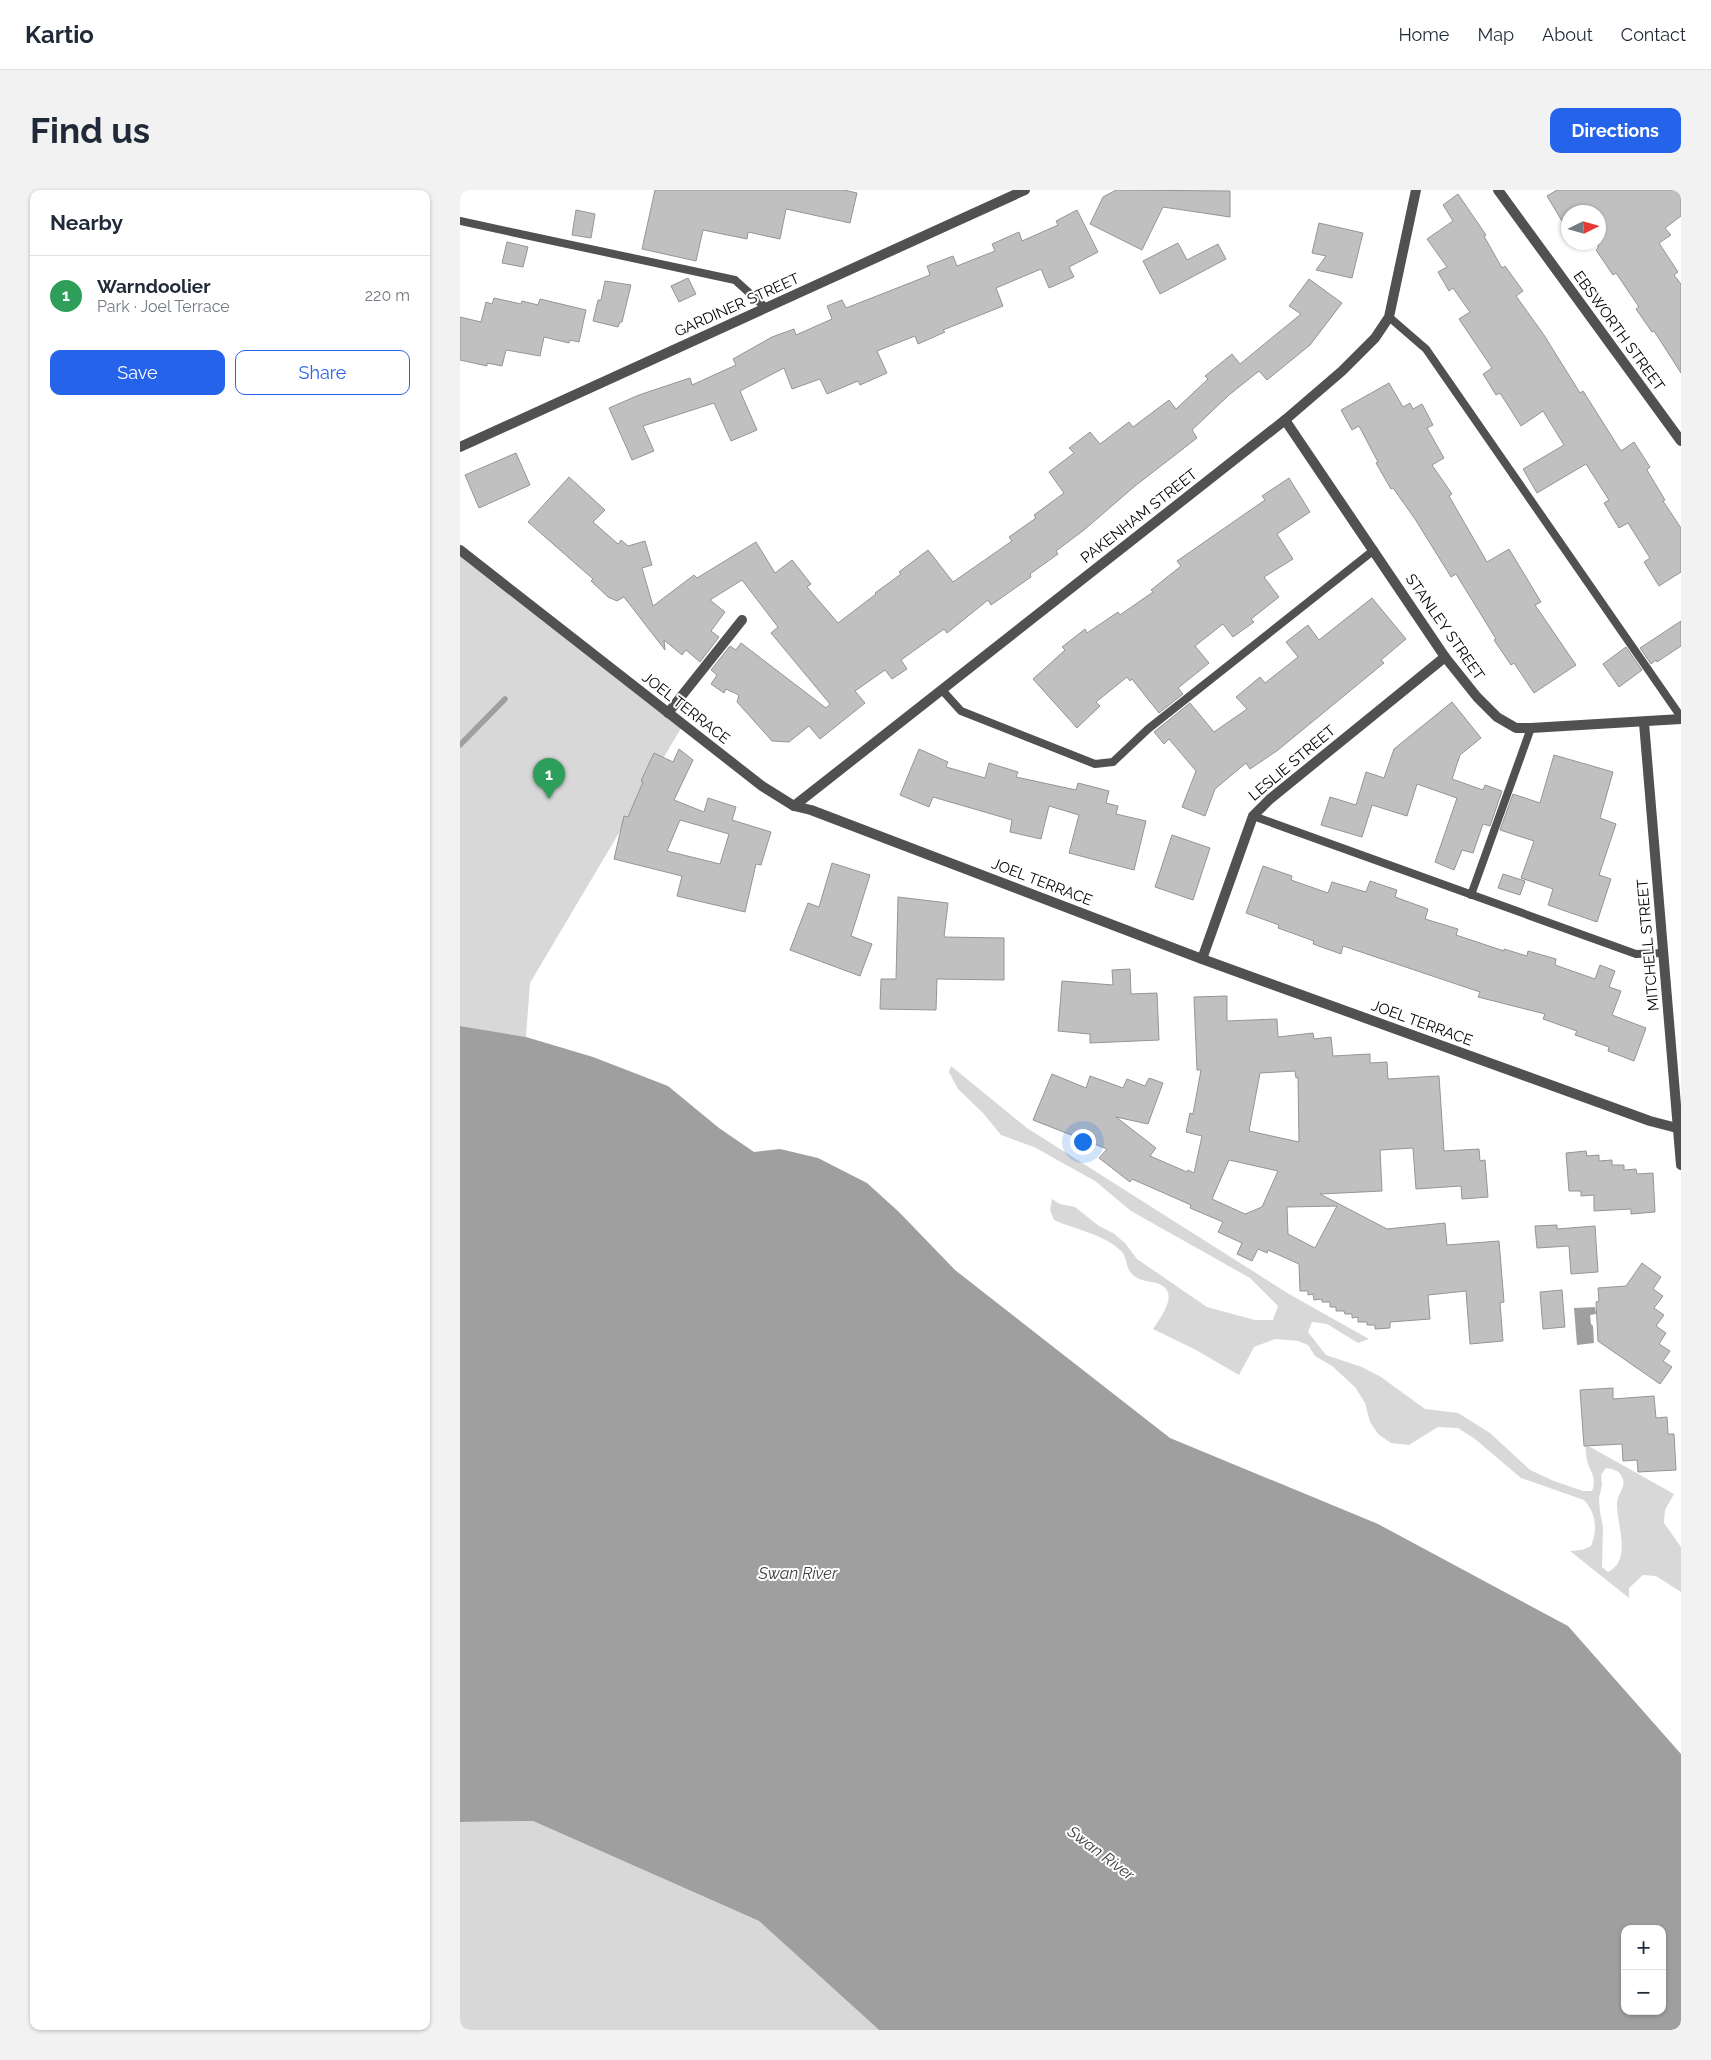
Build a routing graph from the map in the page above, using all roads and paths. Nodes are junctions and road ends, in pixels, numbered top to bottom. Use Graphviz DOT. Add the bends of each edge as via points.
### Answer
graph roads {
  1 [pos="1025,190"];
  2 [pos="1416,190"];
  3 [pos="1498,190"];
  4 [pos="460,222"];
  5 [pos="766,308"];
  6 [pos="1389,318"];
  7 [pos="1285,420"];
  8 [pos="1681,441"];
  9 [pos="460,446"];
  10 [pos="460,550"];
  11 [pos="1374,550"];
  12 [pos="742,620"];
  13 [pos="1446,657"];
  14 [pos="942,690"];
  15 [pos="668,712"];
  16 [pos="1681,718"];
  17 [pos="1644,722"];
  18 [pos="1531,728"];
  19 [pos="794,806"];
  20 [pos="1253,816"];
  21 [pos="1471,894"];
  22 [pos="1664,953"];
  23 [pos="1202,959"];
  24 [pos="1677,1128"];
  25 [pos="1681,1165"];
  1 -- 5 [label="street, GARDINER STREET"];
  2 -- 6 [label="street, PAKENHAM STREET"];
  3 -- 8 [label="street, EBSWORTH STREET"];
  4 -- 5 [label="lane" via="735,280"];
  5 -- 9 [label="street, GARDINER STREET"];
  6 -- 7 [label="street, PAKENHAM STREET" via="1375,338 1342,371"];
  6 -- 16 [label="lane" via="1426,349"];
  7 -- 11 [label="street, STANLEY STREET"];
  7 -- 14 [label="street, PAKENHAM STREET"];
  10 -- 15 [label="street, JOEL TERRACE"];
  11 -- 13 [label="street, STANLEY STREET"];
  11 -- 14 [label="lane" via="1148,729 1113,762 1095,764 961,711"];
  12 -- 15 [label="street"];
  13 -- 18 [label="street, STANLEY STREET" via="1497,717 1516,728"];
  13 -- 20 [label="street, LESLIE STREET"];
  14 -- 19 [label="street, PAKENHAM STREET"];
  15 -- 19 [label="street, JOEL TERRACE" via="762,786"];
  16 -- 17 [label="street, STANLEY STREET"];
  17 -- 18 [label="street, STANLEY STREET"];
  17 -- 22 [label="street, MITCHELL STREET"];
  18 -- 21 [label="lane"];
  19 -- 23 [label="street, JOEL TERRACE"];
  20 -- 21 [label="lane"];
  20 -- 23 [label="street, LESLIE STREET"];
  21 -- 22 [label="lane" via="1636,954"];
  22 -- 24 [label="street, MITCHELL STREET"];
  23 -- 24 [label="street, JOEL TERRACE"];
  24 -- 25 [label="street, MITCHELL STREET"];
}
